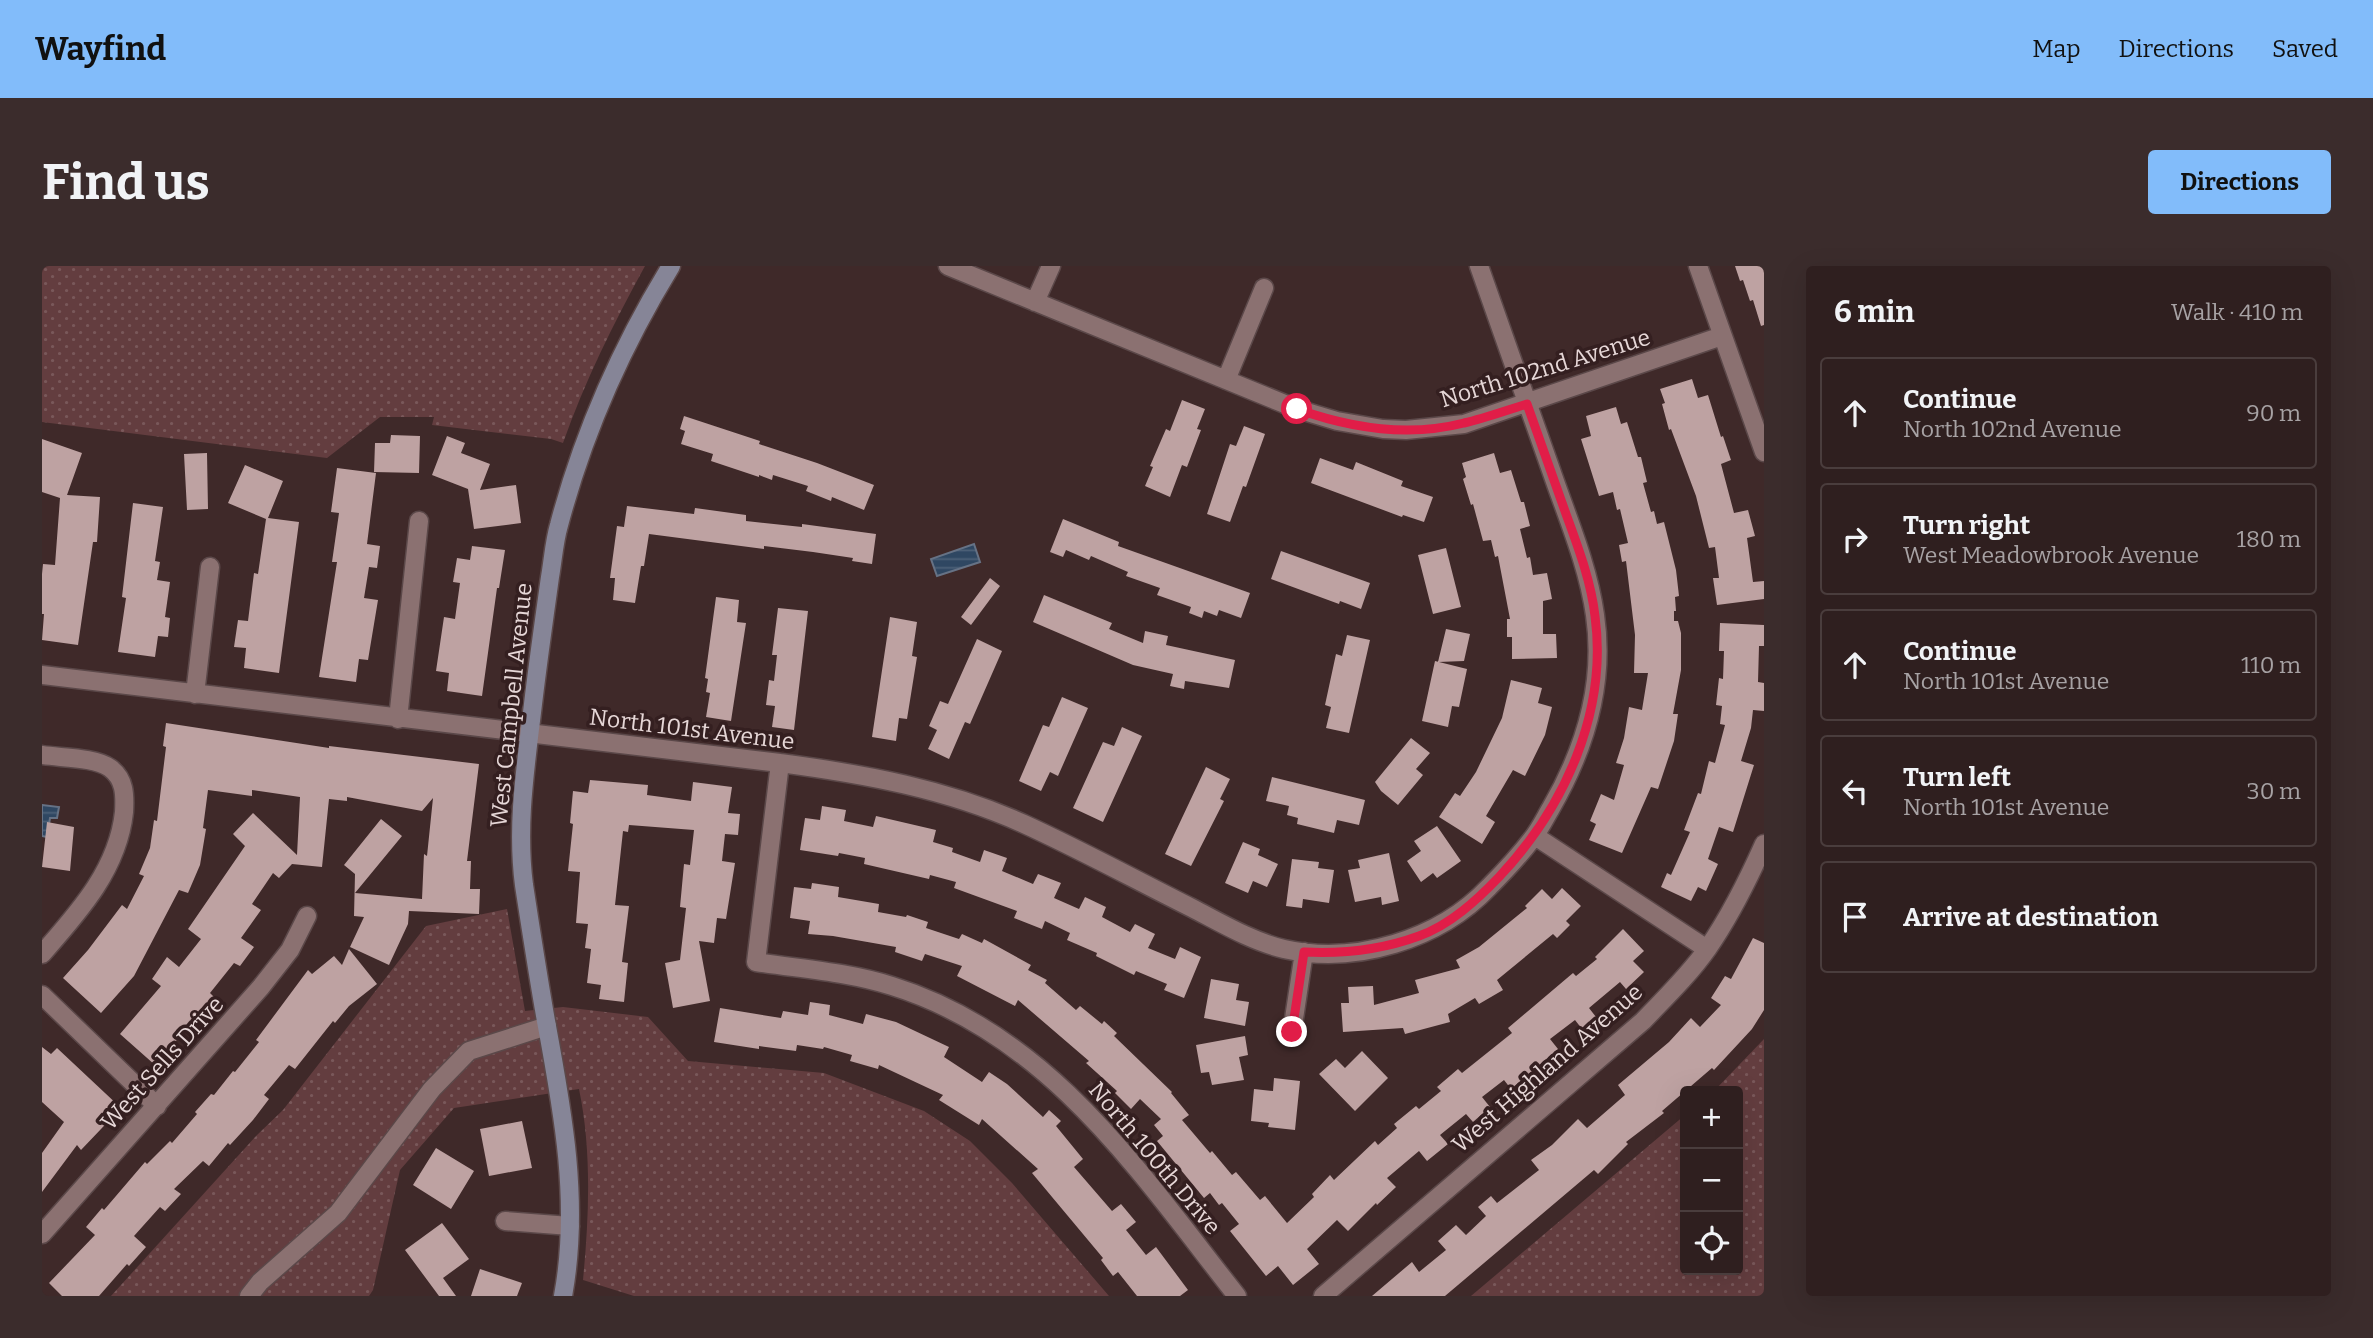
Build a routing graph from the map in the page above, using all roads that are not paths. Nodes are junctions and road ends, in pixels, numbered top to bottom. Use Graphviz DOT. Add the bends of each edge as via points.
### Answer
graph roads {
  1 [pos="671,266"];
  2 [pos="947,266"];
  3 [pos="1051,266"];
  4 [pos="1479,266"];
  5 [pos="1698,266"];
  6 [pos="1264,288"];
  7 [pos="1035,302"];
  8 [pos="1722,337"];
  9 [pos="1226,380"];
  10 [pos="1527,404"];
  11 [pos="1764,452"];
  12 [pos="419,521"];
  13 [pos="210,567"];
  14 [pos="42,676"];
  15 [pos="195,694"];
  16 [pos="398,719"];
  17 [pos="530,735"];
  18 [pos="42,755"];
  19 [pos="780,763"];
  20 [pos="1535,836"];
  21 [pos="1764,844"];
  22 [pos="307,916"];
  23 [pos="1707,949"];
  24 [pos="1304,952"];
  25 [pos="42,954"];
  26 [pos="42,995"];
  27 [pos="547,1026"];
  28 [pos="1292,1032"];
  29 [pos="156,1106"];
  30 [pos="505,1221"];
  31 [pos="570,1226"];
  32 [pos="42,1234"];
  33 [pos="249,1296"];
  34 [pos="564,1296"];
  35 [pos="1237,1296"];
  36 [pos="1323,1296"];
  1 -- 17 [label="street, West Campbell Avenue" via="608,385 558,527"];
  2 -- 7 [label="street, North 102nd Avenue"];
  3 -- 7 [label="street"];
  4 -- 10 [label="street, North 101st Avenue"];
  5 -- 8 [label="street"];
  6 -- 9 [label="street"];
  7 -- 9 [label="street, North 102nd Avenue"];
  8 -- 10 [label="street, North 102nd Avenue"];
  8 -- 11 [label="street"];
  9 -- 10 [label="street, North 102nd Avenue" via="1314,415 1383,429 1464,424"];
  10 -- 20 [label="street, North 101st Avenue" via="1579,552 1597,642 1590,719 1558,796"];
  12 -- 16 [label="street"];
  13 -- 15 [label="street"];
  14 -- 15 [label="street, North 101st Avenue"];
  15 -- 16 [label="street, North 101st Avenue"];
  16 -- 17 [label="street, North 101st Avenue"];
  17 -- 19 [label="street, North 101st Avenue"];
  17 -- 27 [label="street, West Campbell Avenue" via="521,859"];
  18 -- 25 [label="street" via="99,762 118,775 125,795 117,848 107,870"];
  19 -- 24 [label="street, North 101st Avenue" via="919,787 991,811 1243,934"];
  19 -- 35 [label="street, North 100th Drive" via="756,962 891,985 952,1010 1024,1055 1093,1117"];
  20 -- 23 [label="street"];
  20 -- 24 [label="street, North 101st Avenue" via="1483,894 1420,936 1363,951"];
  21 -- 23 [label="street, West Highland Avenue"];
  22 -- 29 [label="street, West Sells Drive" via="290,950 261,987"];
  23 -- 36 [label="street, West Highland Avenue" via="1643,1021"];
  24 -- 28 [label="street"];
  26 -- 29 [label="street"];
  27 -- 31 [label="street, West Campbell Avenue" via="568,1156"];
  27 -- 33 [label="street" via="469,1051 432,1089 338,1213"];
  29 -- 32 [label="street, West Sells Drive"];
  30 -- 31 [label="street"];
  31 -- 34 [label="street, West Campbell Avenue"];
}
